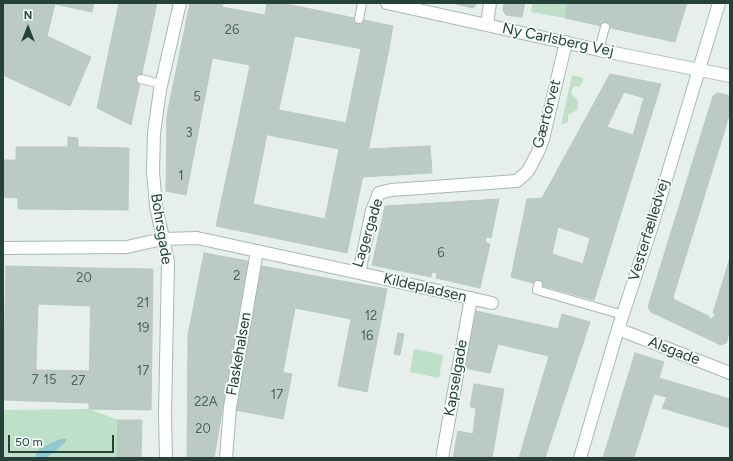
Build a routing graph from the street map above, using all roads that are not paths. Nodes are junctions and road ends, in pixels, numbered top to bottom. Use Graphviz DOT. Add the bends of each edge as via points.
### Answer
graph roads {
  1 [pos="180,3"];
  2 [pos="362,3"];
  3 [pos="386,3"];
  4 [pos="490,3"];
  5 [pos="719,3"];
  6 [pos="359,19"];
  7 [pos="487,25"];
  8 [pos="605,27"];
  9 [pos="566,42"];
  10 [pos="599,50"];
  11 [pos="698,70"];
  12 [pos="730,76"];
  13 [pos="141,79"];
  14 [pos="161,84"];
  15 [pos="517,180"];
  16 [pos="162,239"];
  17 [pos="3,248"];
  18 [pos="257,251"];
  19 [pos="359,273"];
  20 [pos="538,285"];
  21 [pos="471,298"];
  22 [pos="492,303"];
  23 [pos="623,315"];
  24 [pos="618,329"];
  25 [pos="730,373"];
  26 [pos="166,458"];
  27 [pos="226,458"];
  28 [pos="442,458"];
  29 [pos="580,458"];
  1 -- 14 [label="street, Bohrsgade"];
  2 -- 6 [label="lane"];
  3 -- 7 [label="street, Ny Carlsberg Vej"];
  4 -- 7 [label="street"];
  5 -- 11 [label="street, Vesterfælledvej"];
  7 -- 9 [label="street, Ny Carlsberg Vej"];
  8 -- 10 [label="lane"];
  9 -- 10 [label="street, Ny Carlsberg Vej"];
  9 -- 15 [label="street, Gærtorvet" via="543,139 528,171"];
  10 -- 11 [label="street, Ny Carlsberg Vej"];
  11 -- 12 [label="street, Ny Carlsberg Vej"];
  11 -- 23 [label="street, Vesterfælledvej"];
  13 -- 14 [label="lane"];
  14 -- 16 [label="street, Bohrsgade" via="154,129 153,172"];
  15 -- 19 [label="street, Lagergade" via="379,193 372,211"];
  16 -- 17 [label="street, Lagergade" via="127,247"];
  16 -- 18 [label="street, Lagergade" via="197,238"];
  16 -- 26 [label="street, Bohrsgade" via="168,262"];
  18 -- 19 [label="street, Lagergade"];
  18 -- 27 [label="street, Flaskehalsen" via="230,407"];
  19 -- 21 [label="street, Kildepladsen"];
  20 -- 23 [label="lane" via="537,290"];
  21 -- 22 [label="street, Kildepladsen"];
  21 -- 28 [label="street, Kapselgade"];
  23 -- 24 [label="street, Vesterfælledvej"];
  24 -- 25 [label="street, Alsgade"];
  24 -- 29 [label="street, Vesterfælledvej"];
}
